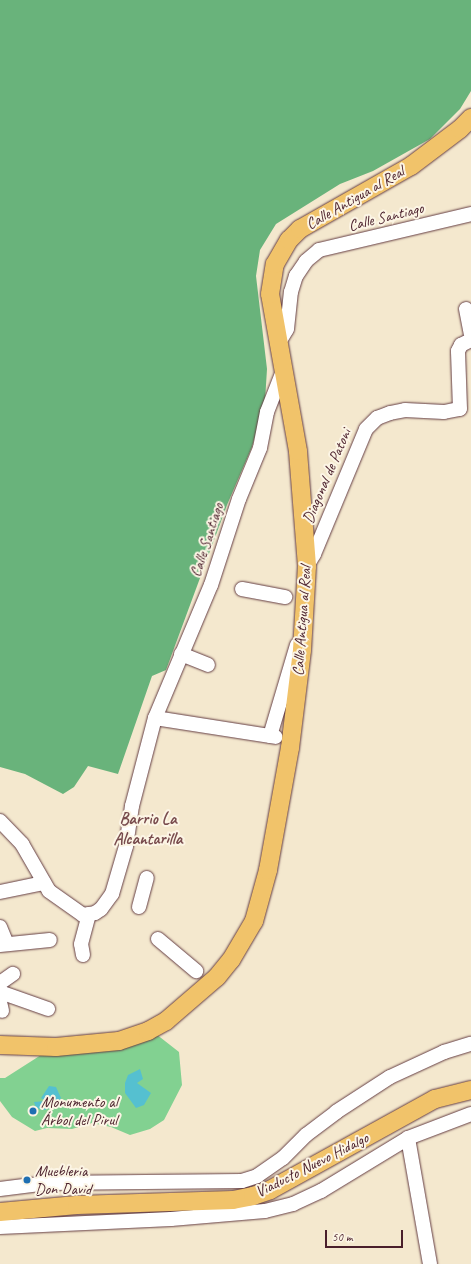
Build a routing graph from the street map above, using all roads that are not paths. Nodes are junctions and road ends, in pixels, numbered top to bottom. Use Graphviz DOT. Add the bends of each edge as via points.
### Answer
graph roads {
  1 [pos="471,118"];
  2 [pos="471,214"];
  3 [pos="466,309"];
  4 [pos="471,334"];
  5 [pos="471,340"];
  6 [pos="278,344"];
  7 [pos="283,371"];
  8 [pos="307,566"];
  9 [pos="242,589"];
  10 [pos="285,597"];
  11 [pos="304,621"];
  12 [pos="181,654"];
  13 [pos="208,665"];
  14 [pos="155,718"];
  15 [pos="2,822"];
  16 [pos="147,878"];
  17 [pos="44,883"];
  18 [pos="0,892"];
  19 [pos="139,907"];
  20 [pos="89,914"];
  21 [pos="0,927"];
  22 [pos="158,939"];
  23 [pos="50,940"];
  24 [pos="4,944"];
  25 [pos="83,955"];
  26 [pos="196,971"];
  27 [pos="13,974"];
  28 [pos="0,983"];
  29 [pos="0,992"];
  30 [pos="48,1009"];
  31 [pos="471,1044"];
  32 [pos="0,1045"];
  33 [pos="471,1090"];
  34 [pos="471,1114"];
  35 [pos="408,1138"];
  36 [pos="0,1189"];
  37 [pos="0,1212"];
  38 [pos="0,1227"];
  39 [pos="430,1264"];
  1 -- 6 [label="main road, Calle Antigua al Real" via="411,166 317,218 289,240 275,264 271,278 270,300"];
  2 -- 6 [label="street, Calle Santiago" via="319,250 306,261 296,276 291,292 287,329"];
  3 -- 4 [label="street"];
  5 -- 8 [label="street, Diagonal de Patoni" via="461,345 458,351 460,409 444,412 405,410 390,413 377,418 366,429"];
  6 -- 7 [label="main road, Calle Antigua al Real"];
  7 -- 8 [label="main road, Calle Antigua al Real" via="298,451"];
  7 -- 12 [label="street, Calle Santiago" via="267,412 260,448 239,499 211,585"];
  8 -- 11 [label="main road, Calle Antigua al Real"];
  9 -- 10 [label="street"];
  11 -- 14 [label="street" via="273,737"];
  11 -- 32 [label="main road, Calle Antigua al Real" via="290,748 268,870 254,921 231,960 217,978 179,1012 131,1038 56,1047"];
  12 -- 13 [label="street"];
  12 -- 14 [label="street, Calle Santiago"];
  14 -- 20 [label="street, Calle Santiago" via="132,806 126,846 112,894 101,909"];
  15 -- 17 [label="street" via="22,844"];
  16 -- 19 [label="street"];
  17 -- 18 [label="street"];
  17 -- 20 [label="street" via="48,891 74,910 83,915"];
  20 -- 25 [label="street" via="81,944"];
  21 -- 24 [label="street"];
  22 -- 26 [label="street"];
  23 -- 24 [label="street"];
  27 -- 28 [label="street"];
  29 -- 30 [label="street"];
  31 -- 36 [label="street" via="444,1052 390,1077 336,1112 306,1135 284,1158 257,1176 242,1181 48,1183"];
  33 -- 37 [label="main road, Viaducto Nuevo Hidalgo" via="435,1100 270,1190 253,1196 233,1200 77,1205"];
  34 -- 35 [label="street"];
  35 -- 38 [label="street" via="321,1191 293,1204 265,1211 171,1220"];
  35 -- 39 [label="street"];
}
